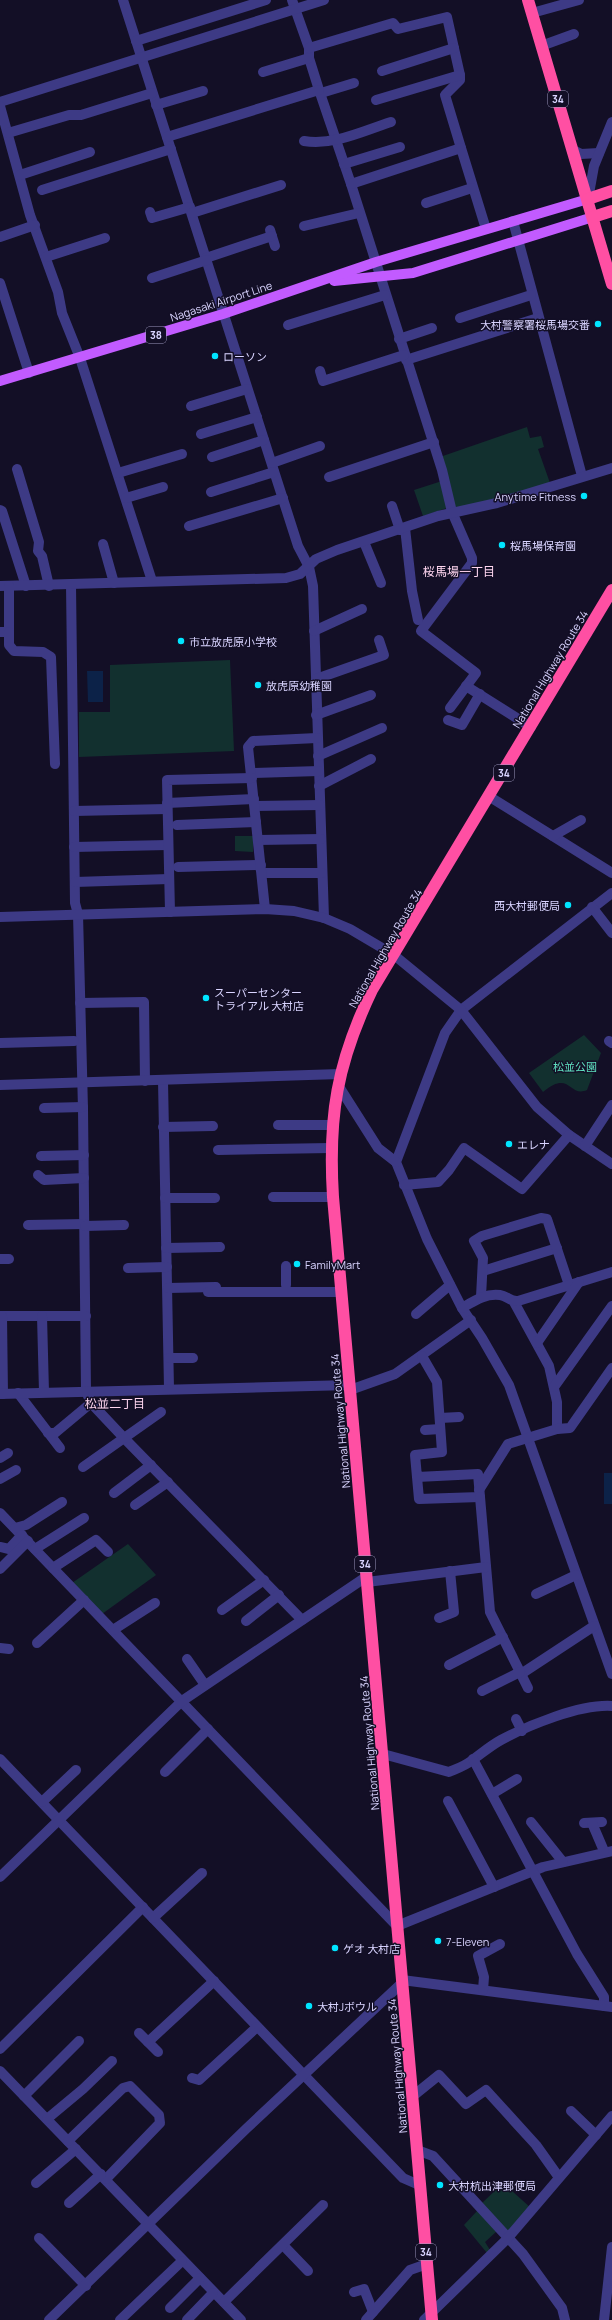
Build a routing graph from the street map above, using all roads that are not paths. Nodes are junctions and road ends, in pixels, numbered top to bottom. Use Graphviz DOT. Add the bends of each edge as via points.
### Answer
graph roads {
  1 [pos="124,0"];
  2 [pos="266,0"];
  3 [pos="324,0"];
  4 [pos="528,0"];
  5 [pos="579,0"];
  6 [pos="293,5"];
  7 [pos="532,13"];
  8 [pos="574,34"];
  9 [pos="136,41"];
  10 [pos="542,46"];
  11 [pos="454,48"];
  12 [pos="309,53"];
  13 [pos="142,58"];
  14 [pos="382,71"];
  15 [pos="263,72"];
  16 [pos="460,75"];
  17 [pos="354,83"];
  18 [pos="203,91"];
  19 [pos="320,92"];
  20 [pos="152,93"];
  21 [pos="376,100"];
  22 [pos="0,102"];
  23 [pos="156,105"];
  24 [pos="0,106"];
  25 [pos="391,122"];
  26 [pos="612,122"];
  27 [pos="8,133"];
  28 [pos="167,137"];
  29 [pos="335,140"];
  30 [pos="304,141"];
  31 [pos="400,147"];
  32 [pos="461,148"];
  33 [pos="171,149"];
  34 [pos="573,150"];
  35 [pos="90,152"];
  36 [pos="599,153"];
  37 [pos="344,164"];
  38 [pos="20,175"];
  39 [pos="351,184"];
  40 [pos="281,185"];
  41 [pos="472,188"];
  42 [pos="42,190"];
  43 [pos="612,191"];
  44 [pos="588,199"];
  45 [pos="426,203"];
  46 [pos="191,210"];
  47 [pos="612,211"];
  48 [pos="150,212"];
  49 [pos="359,213"];
  50 [pos="593,217"];
  51 [pos="513,221"];
  52 [pos="35,225"];
  53 [pos="304,226"];
  54 [pos="486,230"];
  55 [pos="0,237"];
  56 [pos="105,238"];
  57 [pos="517,240"];
  58 [pos="275,246"];
  59 [pos="46,257"];
  60 [pos="206,259"];
  61 [pos="376,262"];
  62 [pos="381,276"];
  63 [pos="152,278"];
  64 [pos="0,283"];
  65 [pos="310,284"];
  66 [pos="612,284"];
  67 [pos="385,295"];
  68 [pos="531,295"];
  69 [pos="223,314"];
  70 [pos="460,318"];
  71 [pos="538,318"];
  72 [pos="288,325"];
  73 [pos="432,328"];
  74 [pos="399,339"];
  75 [pos="405,357"];
  76 [pos="80,358"];
  77 [pos="320,370"];
  78 [pos="29,373"];
  79 [pos="0,381"];
  80 [pos="247,389"];
  81 [pos="191,406"];
  82 [pos="256,417"];
  83 [pos="200,434"];
  84 [pos="264,440"];
  85 [pos="434,442"];
  86 [pos="320,446"];
  87 [pos="182,454"];
  88 [pos="212,457"];
  89 [pos="273,468"];
  90 [pos="612,468"];
  91 [pos="17,469"];
  92 [pos="118,473"];
  93 [pos="582,476"];
  94 [pos="329,478"];
  95 [pos="163,487"];
  96 [pos="211,492"];
  97 [pos="126,498"];
  98 [pos="283,498"];
  99 [pos="392,506"];
  100 [pos="0,510"];
  101 [pos="452,512"];
  102 [pos="189,526"];
  103 [pos="402,529"];
  104 [pos="364,542"];
  105 [pos="103,544"];
  106 [pos="309,567"];
  107 [pos="152,582"];
  108 [pos="114,583"];
  109 [pos="381,583"];
  110 [pos="71,585"];
  111 [pos="4,586"];
  112 [pos="26,586"];
  113 [pos="49,586"];
  114 [pos="612,590"];
  115 [pos="362,609"];
  116 [pos="418,620"];
  117 [pos="314,631"];
  118 [pos="4,632"];
  119 [pos="379,640"];
  120 [pos="316,680"];
  121 [pos="466,686"];
  122 [pos="480,694"];
  123 [pos="371,695"];
  124 [pos="450,708"];
  125 [pos="316,715"];
  126 [pos="448,720"];
  127 [pos="531,727"];
  128 [pos="382,728"];
  129 [pos="317,738"];
  130 [pos="318,756"];
  131 [pos="371,759"];
  132 [pos="55,764"];
  133 [pos="319,771"];
  134 [pos="251,775"];
  135 [pos="320,786"];
  136 [pos="490,797"];
  137 [pos="254,803"];
  138 [pos="320,805"];
  139 [pos="167,806"];
  140 [pos="74,811"];
  141 [pos="581,820"];
  142 [pos="256,822"];
  143 [pos="177,825"];
  144 [pos="553,836"];
  145 [pos="258,840"];
  146 [pos="321,840"];
  147 [pos="168,845"];
  148 [pos="74,847"];
  149 [pos="178,867"];
  150 [pos="261,869"];
  151 [pos="322,873"];
  152 [pos="612,873"];
  153 [pos="169,879"];
  154 [pos="74,882"];
  155 [pos="612,892"];
  156 [pos="592,907"];
  157 [pos="265,910"];
  158 [pos="170,912"];
  159 [pos="78,914"];
  160 [pos="0,917"];
  161 [pos="324,918"];
  162 [pos="612,933"];
  163 [pos="394,955"];
  164 [pos="80,1003"];
  165 [pos="460,1010"];
  166 [pos="74,1041"];
  167 [pos="0,1043"];
  168 [pos="339,1080"];
  169 [pos="145,1081"];
  170 [pos="163,1081"];
  171 [pos="81,1082"];
  172 [pos="0,1085"];
  173 [pos="612,1105"];
  174 [pos="83,1107"];
  175 [pos="44,1108"];
  176 [pos="278,1125"];
  177 [pos="332,1125"];
  178 [pos="213,1126"];
  179 [pos="163,1127"];
  180 [pos="569,1135"];
  181 [pos="585,1146"];
  182 [pos="331,1148"];
  183 [pos="218,1150"];
  184 [pos="84,1155"];
  185 [pos="41,1156"];
  186 [pos="396,1162"];
  187 [pos="612,1164"];
  188 [pos="38,1175"];
  189 [pos="84,1178"];
  190 [pos="404,1185"];
  191 [pos="273,1197"];
  192 [pos="333,1197"];
  193 [pos="165,1198"];
  194 [pos="215,1198"];
  195 [pos="28,1225"];
  196 [pos="85,1225"];
  197 [pos="124,1225"];
  198 [pos="220,1247"];
  199 [pos="166,1248"];
  200 [pos="557,1248"];
  201 [pos="286,1266"];
  202 [pos="128,1268"];
  203 [pos="167,1268"];
  204 [pos="483,1271"];
  205 [pos="612,1272"];
  206 [pos="579,1282"];
  207 [pos="450,1285"];
  208 [pos="569,1285"];
  209 [pos="230,1287"];
  210 [pos="168,1288"];
  211 [pos="341,1288"];
  212 [pos="208,1292"];
  213 [pos="481,1297"];
  214 [pos="514,1302"];
  215 [pos="612,1306"];
  216 [pos="462,1308"];
  217 [pos="416,1314"];
  218 [pos="1,1316"];
  219 [pos="42,1316"];
  220 [pos="86,1316"];
  221 [pos="471,1320"];
  222 [pos="537,1343"];
  223 [pos="422,1356"];
  224 [pos="169,1358"];
  225 [pos="193,1358"];
  226 [pos="612,1368"];
  227 [pos="554,1387"];
  228 [pos="170,1388"];
  229 [pos="350,1388"];
  230 [pos="86,1391"];
  231 [pos="44,1392"];
  232 [pos="18,1393"];
  233 [pos="1,1394"];
  234 [pos="91,1403"];
  235 [pos="161,1412"];
  236 [pos="459,1417"];
  237 [pos="440,1418"];
  238 [pos="440,1429"];
  239 [pos="557,1429"];
  240 [pos="425,1430"];
  241 [pos="48,1433"];
  242 [pos="527,1437"];
  243 [pos="124,1438"];
  244 [pos="60,1448"];
  245 [pos="151,1464"];
  246 [pos="83,1467"];
  247 [pos="16,1470"];
  248 [pos="417,1477"];
  249 [pos="0,1479"];
  250 [pos="168,1482"];
  251 [pos="114,1493"];
  252 [pos="479,1493"];
  253 [pos="62,1502"];
  254 [pos="135,1505"];
  255 [pos="0,1513"];
  256 [pos="84,1518"];
  257 [pos="22,1535"];
  258 [pos="0,1547"];
  259 [pos="36,1550"];
  260 [pos="108,1552"];
  261 [pos="486,1567"];
  262 [pos="53,1568"];
  263 [pos="0,1569"];
  264 [pos="450,1571"];
  265 [pos="576,1575"];
  266 [pos="366,1579"];
  267 [pos="264,1580"];
  268 [pos="536,1594"];
  269 [pos="279,1596"];
  270 [pos="84,1600"];
  271 [pos="155,1603"];
  272 [pos="222,1610"];
  273 [pos="439,1618"];
  274 [pos="302,1620"];
  275 [pos="246,1622"];
  276 [pos="594,1626"];
  277 [pos="113,1630"];
  278 [pos="503,1638"];
  279 [pos="37,1643"];
  280 [pos="187,1659"];
  281 [pos="449,1665"];
  282 [pos="521,1673"];
  283 [pos="612,1674"];
  284 [pos="205,1685"];
  285 [pos="528,1688"];
  286 [pos="482,1691"];
  287 [pos="182,1701"];
  288 [pos="612,1706"];
  289 [pos="516,1719"];
  290 [pos="208,1729"];
  291 [pos="522,1731"];
  292 [pos="383,1754"];
  293 [pos="0,1759"];
  294 [pos="473,1759"];
  295 [pos="76,1770"];
  296 [pos="165,1772"];
  297 [pos="517,1779"];
  298 [pos="492,1794"];
  299 [pos="448,1801"];
  300 [pos="42,1802"];
  301 [pos="58,1819"];
  302 [pos="531,1822"];
  303 [pos="593,1823"];
  304 [pos="608,1851"];
  305 [pos="563,1862"];
  306 [pos="532,1872"];
  307 [pos="202,1873"];
  308 [pos="0,1876"];
  309 [pos="494,1887"];
  310 [pos="143,1907"];
  311 [pos="153,1918"];
  312 [pos="397,1926"];
  313 [pos="500,1944"];
  314 [pos="214,1981"];
  315 [pos="402,1982"];
  316 [pos="483,1990"];
  317 [pos="608,2006"];
  318 [pos="257,2027"];
  319 [pos="139,2033"];
  320 [pos="79,2040"];
  321 [pos="148,2042"];
  322 [pos="0,2049"];
  323 [pos="158,2052"];
  324 [pos="112,2061"];
  325 [pos="0,2071"];
  326 [pos="303,2075"];
  327 [pos="192,2078"];
  328 [pos="24,2096"];
  329 [pos="414,2096"];
  330 [pos="571,2110"];
  331 [pos="612,2116"];
  332 [pos="47,2119"];
  333 [pos="596,2135"];
  334 [pos="68,2140"];
  335 [pos="76,2149"];
  336 [pos="417,2150"];
  337 [pos="103,2176"];
  338 [pos="558,2176"];
  339 [pos="36,2183"];
  340 [pos="419,2185"];
  341 [pos="69,2203"];
  342 [pos="323,2205"];
  343 [pos="148,2224"];
  344 [pos="39,2238"];
  345 [pos="507,2239"];
  346 [pos="283,2245"];
  347 [pos="612,2251"];
  348 [pos="182,2261"];
  349 [pos="427,2264"];
  350 [pos="308,2271"];
  351 [pos="200,2278"];
  352 [pos="86,2286"];
  353 [pos="354,2292"];
  354 [pos="213,2293"];
  355 [pos="224,2302"];
  356 [pos="170,2308"];
  357 [pos="373,2312"];
  358 [pos="429,2317"];
  359 [pos="49,2320"];
  360 [pos="120,2320"];
  361 [pos="187,2320"];
  362 [pos="241,2320"];
  363 [pos="366,2320"];
  364 [pos="565,2320"];
  365 [pos="604,2320"];
  1 -- 9 [label="street"];
  2 -- 9 [label="street"];
  3 -- 6 [label="street"];
  4 -- 7 [label="highway, 34"];
  5 -- 7 [label="street"];
  6 -- 12 [label="street"];
  6 -- 13 [label="street"];
  7 -- 10 [label="highway, 34"];
  8 -- 10 [label="street"];
  9 -- 13 [label="street"];
  10 -- 34 [label="highway, 34"];
  11 -- 12 [label="street" via="447,17 398,29 393,23"];
  11 -- 14 [label="street"];
  11 -- 16 [label="street"];
  12 -- 15 [label="street"];
  12 -- 19 [label="street"];
  13 -- 20 [label="street"];
  13 -- 22 [label="street"];
  16 -- 21 [label="street"];
  16 -- 32 [label="street" via="460,80 445,94"];
  17 -- 19 [label="street"];
  18 -- 23 [label="street"];
  19 -- 28 [label="street"];
  19 -- 29 [label="street"];
  20 -- 23 [label="street"];
  20 -- 27 [label="street" via="81,115 69,115"];
  23 -- 28 [label="street"];
  24 -- 27 [label="street"];
  25 -- 29 [label="street"];
  26 -- 36 [label="street"];
  27 -- 38 [label="street"];
  28 -- 33 [label="street"];
  29 -- 30 [label="street"];
  29 -- 37 [label="street"];
  31 -- 37 [label="street" via="385,147"];
  32 -- 39 [label="street"];
  32 -- 41 [label="street"];
  33 -- 42 [label="street" via="102,175"];
  33 -- 46 [label="street"];
  34 -- 36 [label="street" via="581,154"];
  34 -- 44 [label="highway, 34"];
  35 -- 38 [label="street" via="56,159"];
  36 -- 44 [label="street"];
  37 -- 39 [label="street"];
  38 -- 52 [label="street" via="19,180"];
  39 -- 49 [label="street"];
  40 -- 46 [label="street" via="266,186"];
  41 -- 45 [label="street"];
  41 -- 54 [label="street"];
  43 -- 44 [label="highway"];
  44 -- 50 [label="highway, 34"];
  44 -- 51 [label="main road, Nagasaki Airport Line / 38"];
  46 -- 48 [label="street" via="152,218"];
  46 -- 60 [label="street"];
  47 -- 50 [label="highway"];
  49 -- 53 [label="street"];
  49 -- 61 [label="street"];
  50 -- 57 [label="main road, Nagasaki Airport Line / 38"];
  50 -- 66 [label="highway, 34"];
  51 -- 54 [label="main road, Nagasaki Airport Line / 38"];
  51 -- 57 [label="street"];
  52 -- 55 [label="street"];
  52 -- 59 [label="street"];
  54 -- 61 [label="main road, Nagasaki Airport Line / 38"];
  56 -- 59 [label="street"];
  57 -- 62 [label="main road, Nagasaki Airport Line / 38" via="413,273"];
  57 -- 68 [label="street"];
  58 -- 60 [label="street" via="271,233 250,239"];
  59 -- 76 [label="street" via="62,313"];
  60 -- 63 [label="street"];
  60 -- 69 [label="street"];
  61 -- 62 [label="street"];
  61 -- 65 [label="main road, Nagasaki Airport Line / 38"];
  62 -- 65 [label="main road, Nagasaki Airport Line / 38"];
  62 -- 67 [label="street"];
  64 -- 78 [label="street"];
  65 -- 69 [label="main road, Nagasaki Airport Line / 38"];
  67 -- 72 [label="street" via="309,323"];
  67 -- 74 [label="street"];
  68 -- 70 [label="street" via="488,305"];
  68 -- 71 [label="street"];
  69 -- 76 [label="main road, Nagasaki Airport Line / 38"];
  69 -- 80 [label="street"];
  71 -- 75 [label="street"];
  71 -- 93 [label="street"];
  73 -- 74 [label="street"];
  74 -- 75 [label="street"];
  75 -- 77 [label="street" via="323,381"];
  75 -- 85 [label="street"];
  76 -- 78 [label="main road, Nagasaki Airport Line / 38"];
  76 -- 92 [label="street"];
  78 -- 79 [label="main road, Nagasaki Airport Line / 38"];
  80 -- 81 [label="street"];
  80 -- 82 [label="street"];
  82 -- 83 [label="street"];
  82 -- 84 [label="street"];
  84 -- 88 [label="street"];
  84 -- 89 [label="street"];
  85 -- 94 [label="street" via="355,473"];
  85 -- 101 [label="street"];
  86 -- 89 [label="street"];
  87 -- 92 [label="street"];
  89 -- 96 [label="street"];
  89 -- 98 [label="street"];
  90 -- 93 [label="street"];
  91 -- 113 [label="street"];
  92 -- 97 [label="street"];
  93 -- 101 [label="street" via="497,503"];
  95 -- 97 [label="street"];
  97 -- 107 [label="street"];
  98 -- 102 [label="street"];
  98 -- 106 [label="street" via="298,546"];
  99 -- 103 [label="street"];
  100 -- 112 [label="street"];
  101 -- 103 [label="street"];
  101 -- 121 [label="street" via="472,563 421,631 476,673"];
  103 -- 104 [label="street"];
  103 -- 116 [label="street"];
  104 -- 106 [label="street" via="316,559"];
  104 -- 109 [label="street"];
  105 -- 108 [label="street"];
  106 -- 107 [label="street" via="300,574 286,578"];
  106 -- 117 [label="street" via="314,586"];
  107 -- 108 [label="street"];
  108 -- 110 [label="street"];
  110 -- 113 [label="street"];
  110 -- 140 [label="street"];
  111 -- 112 [label="street"];
  111 -- 118 [label="street"];
  112 -- 113 [label="street"];
  114 -- 127 [label="highway, National Highway Route 34 / 34"];
  115 -- 117 [label="street"];
  117 -- 120 [label="street"];
  118 -- 132 [label="street" via="14,651 43,652 51,657"];
  119 -- 120 [label="street" via="384,655"];
  120 -- 125 [label="street"];
  121 -- 122 [label="street"];
  121 -- 124 [label="street"];
  122 -- 126 [label="street" via="462,725"];
  122 -- 127 [label="street"];
  123 -- 125 [label="street"];
  125 -- 129 [label="street"];
  127 -- 136 [label="highway, National Highway Route 34 / 34"];
  128 -- 130 [label="street"];
  129 -- 130 [label="street"];
  129 -- 134 [label="street" via="253,741 248,747"];
  130 -- 133 [label="street"];
  131 -- 135 [label="street"];
  133 -- 134 [label="street"];
  133 -- 135 [label="street"];
  134 -- 137 [label="street"];
  134 -- 139 [label="street" via="167,780"];
  135 -- 138 [label="street"];
  136 -- 144 [label="street"];
  136 -- 163 [label="highway, National Highway Route 34 / 34"];
  137 -- 138 [label="street"];
  137 -- 139 [label="street"];
  137 -- 142 [label="street"];
  138 -- 146 [label="street"];
  139 -- 140 [label="street"];
  139 -- 147 [label="street"];
  140 -- 148 [label="street"];
  141 -- 144 [label="street"];
  142 -- 143 [label="street"];
  142 -- 145 [label="street"];
  144 -- 152 [label="street"];
  145 -- 146 [label="street"];
  145 -- 150 [label="street"];
  146 -- 151 [label="street"];
  147 -- 148 [label="street"];
  147 -- 153 [label="street"];
  148 -- 154 [label="street"];
  149 -- 150 [label="street"];
  150 -- 151 [label="street"];
  150 -- 157 [label="street"];
  151 -- 161 [label="street"];
  153 -- 154 [label="street"];
  153 -- 158 [label="street"];
  154 -- 159 [label="street"];
  155 -- 156 [label="street"];
  156 -- 162 [label="street"];
  156 -- 165 [label="street"];
  157 -- 158 [label="street"];
  157 -- 161 [label="street" via="294,911"];
  158 -- 159 [label="street"];
  159 -- 160 [label="street"];
  159 -- 164 [label="street"];
  161 -- 163 [label="street" via="350,929"];
  163 -- 165 [label="street"];
  163 -- 168 [label="highway, National Highway Route 34 / 34" via="372,990 358,1019"];
  164 -- 169 [label="street" via="144,1002"];
  164 -- 171 [label="street"];
  165 -- 180 [label="street" via="537,1107"];
  165 -- 186 [label="street" via="445,1033"];
  166 -- 167 [label="street"];
  168 -- 170 [label="street"];
  168 -- 177 [label="highway, National Highway Route 34 / 34"];
  168 -- 186 [label="street" via="378,1148"];
  169 -- 170 [label="street"];
  169 -- 171 [label="street"];
  170 -- 179 [label="street"];
  171 -- 172 [label="street"];
  171 -- 174 [label="street"];
  173 -- 181 [label="street"];
  174 -- 175 [label="street"];
  174 -- 184 [label="street"];
  176 -- 177 [label="street"];
  177 -- 182 [label="highway, National Highway Route 34 / 34"];
  178 -- 179 [label="street"];
  179 -- 193 [label="street"];
  180 -- 181 [label="street"];
  180 -- 190 [label="street" via="522,1189 464,1148 438,1182"];
  181 -- 187 [label="street"];
  182 -- 183 [label="street"];
  182 -- 192 [label="highway, National Highway Route 34 / 34"];
  184 -- 185 [label="street"];
  184 -- 189 [label="street"];
  186 -- 190 [label="street"];
  188 -- 189 [label="street" via="44,1180"];
  189 -- 196 [label="street"];
  190 -- 207 [label="street"];
  191 -- 192 [label="street"];
  192 -- 211 [label="highway, National Highway Route 34 / 34"];
  193 -- 194 [label="street"];
  193 -- 199 [label="street"];
  195 -- 196 [label="street"];
  196 -- 197 [label="street"];
  196 -- 220 [label="street"];
  198 -- 199 [label="street"];
  199 -- 203 [label="street"];
  200 -- 204 [label="street"];
  200 -- 204 [label="street" via="547,1219 542,1218 482,1236 474,1241 483,1258"];
  200 -- 208 [label="street"];
  201 -- 211 [label="street" via="283,1285"];
  202 -- 203 [label="street"];
  203 -- 210 [label="street"];
  204 -- 213 [label="street"];
  205 -- 206 [label="street"];
  206 -- 208 [label="street"];
  206 -- 222 [label="street"];
  207 -- 216 [label="street"];
  207 -- 217 [label="street"];
  208 -- 214 [label="street"];
  209 -- 210 [label="street"];
  210 -- 224 [label="street"];
  211 -- 212 [label="street"];
  211 -- 229 [label="highway, National Highway Route 34 / 34"];
  213 -- 214 [label="street" via="501,1295"];
  213 -- 216 [label="street"];
  214 -- 222 [label="street"];
  215 -- 227 [label="street"];
  216 -- 221 [label="street"];
  218 -- 219 [label="street"];
  218 -- 233 [label="street"];
  219 -- 220 [label="street"];
  219 -- 231 [label="street"];
  220 -- 230 [label="street"];
  221 -- 223 [label="street"];
  221 -- 242 [label="street" via="509,1385"];
  222 -- 227 [label="street" via="549,1366"];
  223 -- 229 [label="street" via="395,1374"];
  223 -- 237 [label="street" via="437,1382"];
  224 -- 225 [label="street"];
  224 -- 228 [label="street"];
  226 -- 239 [label="street" via="570,1428"];
  227 -- 239 [label="street"];
  228 -- 229 [label="street"];
  228 -- 230 [label="street"];
  229 -- 266 [label="highway, National Highway Route 34 / 34"];
  230 -- 231 [label="street"];
  230 -- 234 [label="street"];
  231 -- 232 [label="street"];
  232 -- 233 [label="street"];
  232 -- 241 [label="street"];
  234 -- 241 [label="street" via="55,1433"];
  234 -- 243 [label="street"];
  235 -- 243 [label="street"];
  236 -- 237 [label="street"];
  237 -- 238 [label="street"];
  238 -- 240 [label="street"];
  238 -- 248 [label="street" via="442,1452 416,1455"];
  239 -- 242 [label="street"];
  241 -- 244 [label="street"];
  242 -- 252 [label="street" via="508,1444"];
  242 -- 265 [label="street"];
  243 -- 245 [label="street"];
  243 -- 246 [label="street"];
  245 -- 250 [label="street"];
  245 -- 251 [label="street"];
  247 -- 249 [label="street"];
  248 -- 252 [label="street" via="478,1474"];
  248 -- 252 [label="street" via="419,1499"];
  250 -- 254 [label="street"];
  250 -- 267 [label="street"];
  252 -- 261 [label="street"];
  253 -- 257 [label="street" via="26,1525"];
  255 -- 257 [label="street"];
  256 -- 259 [label="street"];
  257 -- 258 [label="street" via="9,1549"];
  257 -- 259 [label="street"];
  257 -- 263 [label="street"];
  259 -- 262 [label="street"];
  260 -- 262 [label="street" via="96,1540"];
  261 -- 264 [label="street"];
  261 -- 278 [label="street" via="490,1612"];
  262 -- 270 [label="street"];
  264 -- 266 [label="street"];
  264 -- 273 [label="street" via="459,1612"];
  265 -- 268 [label="street"];
  265 -- 276 [label="street"];
  266 -- 274 [label="street"];
  266 -- 292 [label="highway, National Highway Route 34 / 34"];
  267 -- 269 [label="street"];
  267 -- 272 [label="street"];
  269 -- 274 [label="street"];
  269 -- 275 [label="street"];
  270 -- 277 [label="street"];
  270 -- 279 [label="street"];
  271 -- 277 [label="street"];
  274 -- 284 [label="street"];
  276 -- 282 [label="street"];
  276 -- 283 [label="street"];
  277 -- 287 [label="street"];
  278 -- 281 [label="street"];
  278 -- 282 [label="street"];
  280 -- 284 [label="street"];
  282 -- 285 [label="street"];
  282 -- 286 [label="street"];
  284 -- 287 [label="street"];
  287 -- 290 [label="street"];
  287 -- 301 [label="street"];
  288 -- 291 [label="street" via="572,1712"];
  289 -- 291 [label="street"];
  290 -- 296 [label="street"];
  290 -- 312 [label="street"];
  291 -- 294 [label="street" via="501,1740"];
  292 -- 294 [label="street" via="449,1772"];
  292 -- 312 [label="highway, National Highway Route 34 / 34"];
  293 -- 300 [label="street"];
  294 -- 298 [label="street"];
  295 -- 300 [label="street"];
  297 -- 298 [label="street"];
  298 -- 306 [label="street"];
  299 -- 309 [label="street"];
  300 -- 301 [label="street"];
  301 -- 308 [label="street"];
  301 -- 310 [label="street"];
  302 -- 305 [label="street"];
  303 -- 304 [label="street"];
  304 -- 305 [label="street"];
  305 -- 306 [label="street"];
  306 -- 309 [label="street"];
  306 -- 317 [label="street" via="576,1954"];
  307 -- 311 [label="street"];
  309 -- 312 [label="street"];
  310 -- 311 [label="street"];
  310 -- 322 [label="street"];
  311 -- 314 [label="street"];
  312 -- 315 [label="highway, National Highway Route 34 / 34"];
  313 -- 316 [label="street" via="478,1956 484,1977"];
  314 -- 318 [label="street"];
  314 -- 321 [label="street"];
  315 -- 316 [label="street"];
  315 -- 326 [label="street"];
  315 -- 329 [label="highway, National Highway Route 34 / 34"];
  316 -- 317 [label="street"];
  318 -- 326 [label="street"];
  318 -- 327 [label="street" via="199,2080"];
  319 -- 321 [label="street"];
  320 -- 328 [label="street"];
  321 -- 323 [label="street"];
  324 -- 332 [label="street" via="83,2090"];
  325 -- 328 [label="street"];
  326 -- 340 [label="street" via="403,2178"];
  326 -- 343 [label="street"];
  328 -- 332 [label="street"];
  329 -- 336 [label="highway, National Highway Route 34 / 34"];
  329 -- 338 [label="street" via="439,2075 466,2104 486,2090 536,2145"];
  330 -- 333 [label="street"];
  331 -- 333 [label="street"];
  332 -- 334 [label="street"];
  333 -- 338 [label="street"];
  334 -- 335 [label="street"];
  334 -- 337 [label="street" via="123,2088 130,2086 159,2115 160,2123"];
  335 -- 337 [label="street"];
  335 -- 339 [label="street"];
  336 -- 340 [label="highway, National Highway Route 34 / 34"];
  336 -- 345 [label="street" via="432,2156"];
  337 -- 341 [label="street"];
  337 -- 343 [label="street"];
  338 -- 345 [label="street"];
  340 -- 349 [label="highway, National Highway Route 34 / 34"];
  342 -- 346 [label="street"];
  343 -- 348 [label="street"];
  343 -- 352 [label="street"];
  344 -- 352 [label="street"];
  345 -- 358 [label="street"];
  345 -- 364 [label="street" via="523,2254 562,2308"];
  346 -- 350 [label="street"];
  346 -- 355 [label="street"];
  347 -- 365 [label="street"];
  348 -- 351 [label="street"];
  348 -- 360 [label="street"];
  349 -- 357 [label="street" via="410,2270"];
  349 -- 358 [label="highway, National Highway Route 34 / 34"];
  351 -- 354 [label="street"];
  351 -- 356 [label="street"];
  352 -- 359 [label="street"];
  353 -- 357 [label="street" via="364,2289"];
  354 -- 355 [label="street"];
  354 -- 361 [label="street"];
  355 -- 362 [label="street"];
  357 -- 363 [label="street"];
}
